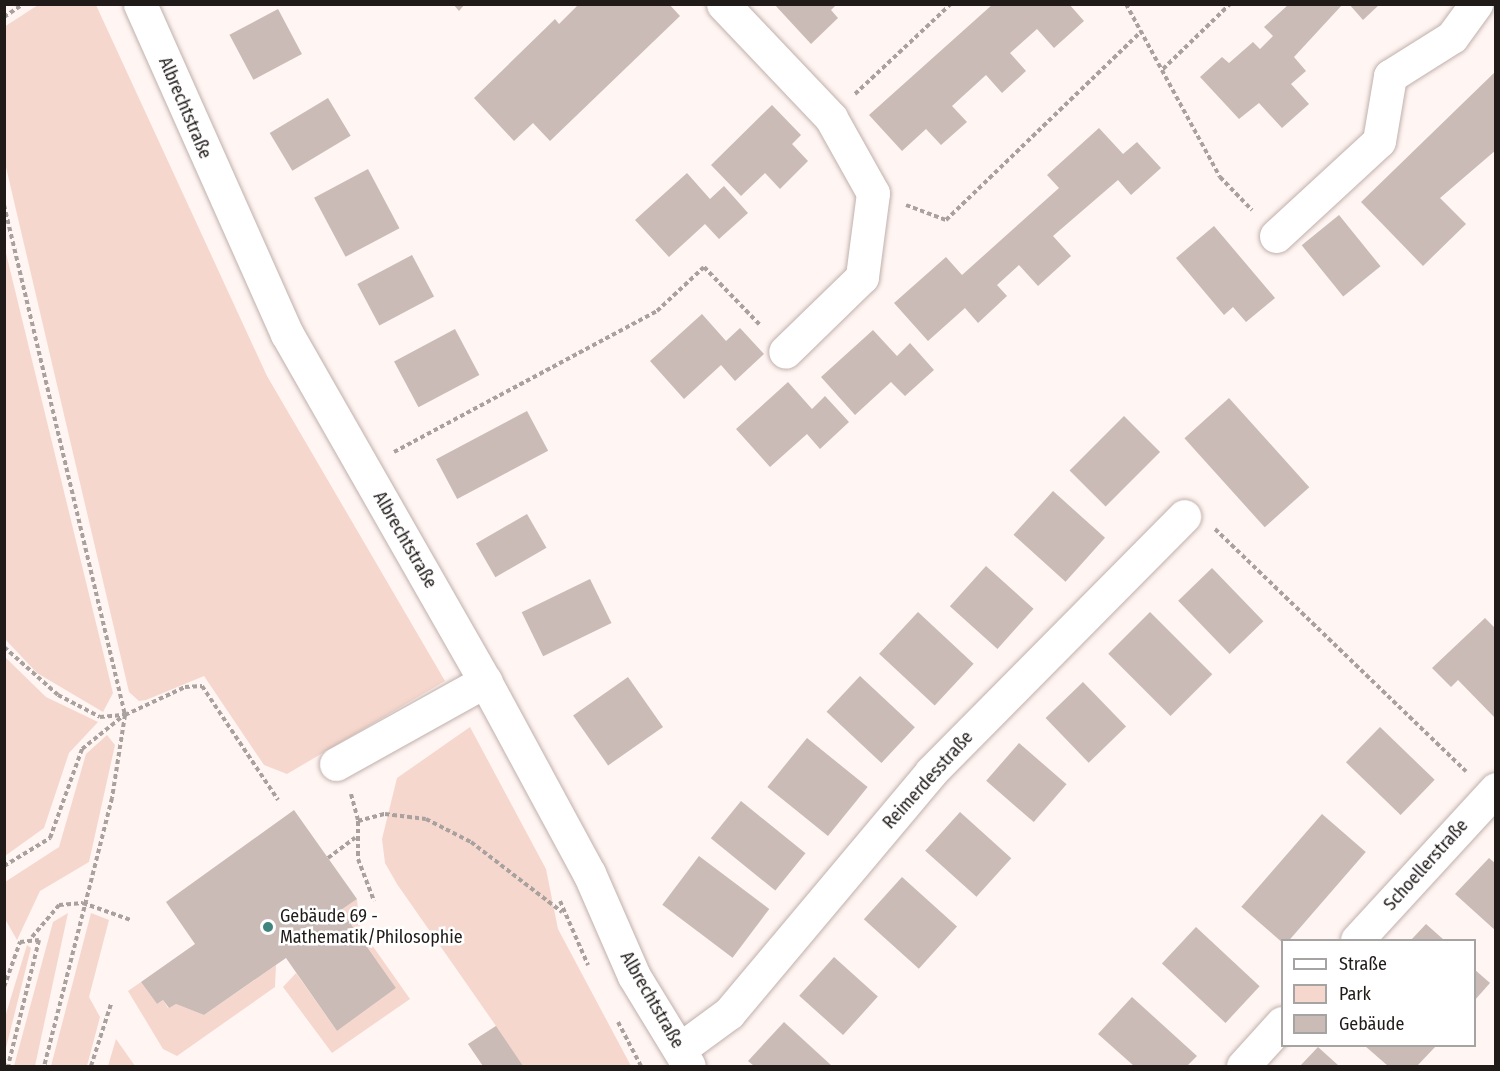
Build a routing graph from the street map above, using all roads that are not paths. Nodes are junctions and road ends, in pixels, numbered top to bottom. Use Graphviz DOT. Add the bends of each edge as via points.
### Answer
graph roads {
  1 [pos="140,4"];
  2 [pos="723,4"];
  3 [pos="1476,4"];
  4 [pos="1276,236"];
  5 [pos="785,352"];
  6 [pos="1184,516"];
  7 [pos="485,681"];
  8 [pos="336,765"];
  9 [pos="1493,792"];
  10 [pos="1358,939"];
  11 [pos="1281,1024"];
  12 [pos="685,1058"];
  13 [pos="1243,1066"];
  1 -- 7 [label="street, Albrechtstraße" via="251,262"];
  2 -- 5 [label="street" via="831,118 873,193 862,277"];
  3 -- 4 [label="street" via="1452,37 1389,76 1379,141"];
  6 -- 12 [label="street, Reimerdesstraße" via="932,772 729,1013"];
  7 -- 8 [label="street"];
  7 -- 12 [label="street, Albrechtstraße" via="589,873 634,976"];
  9 -- 10 [label="street, Schoellerstraße"];
  11 -- 13 [label="street"];
}
